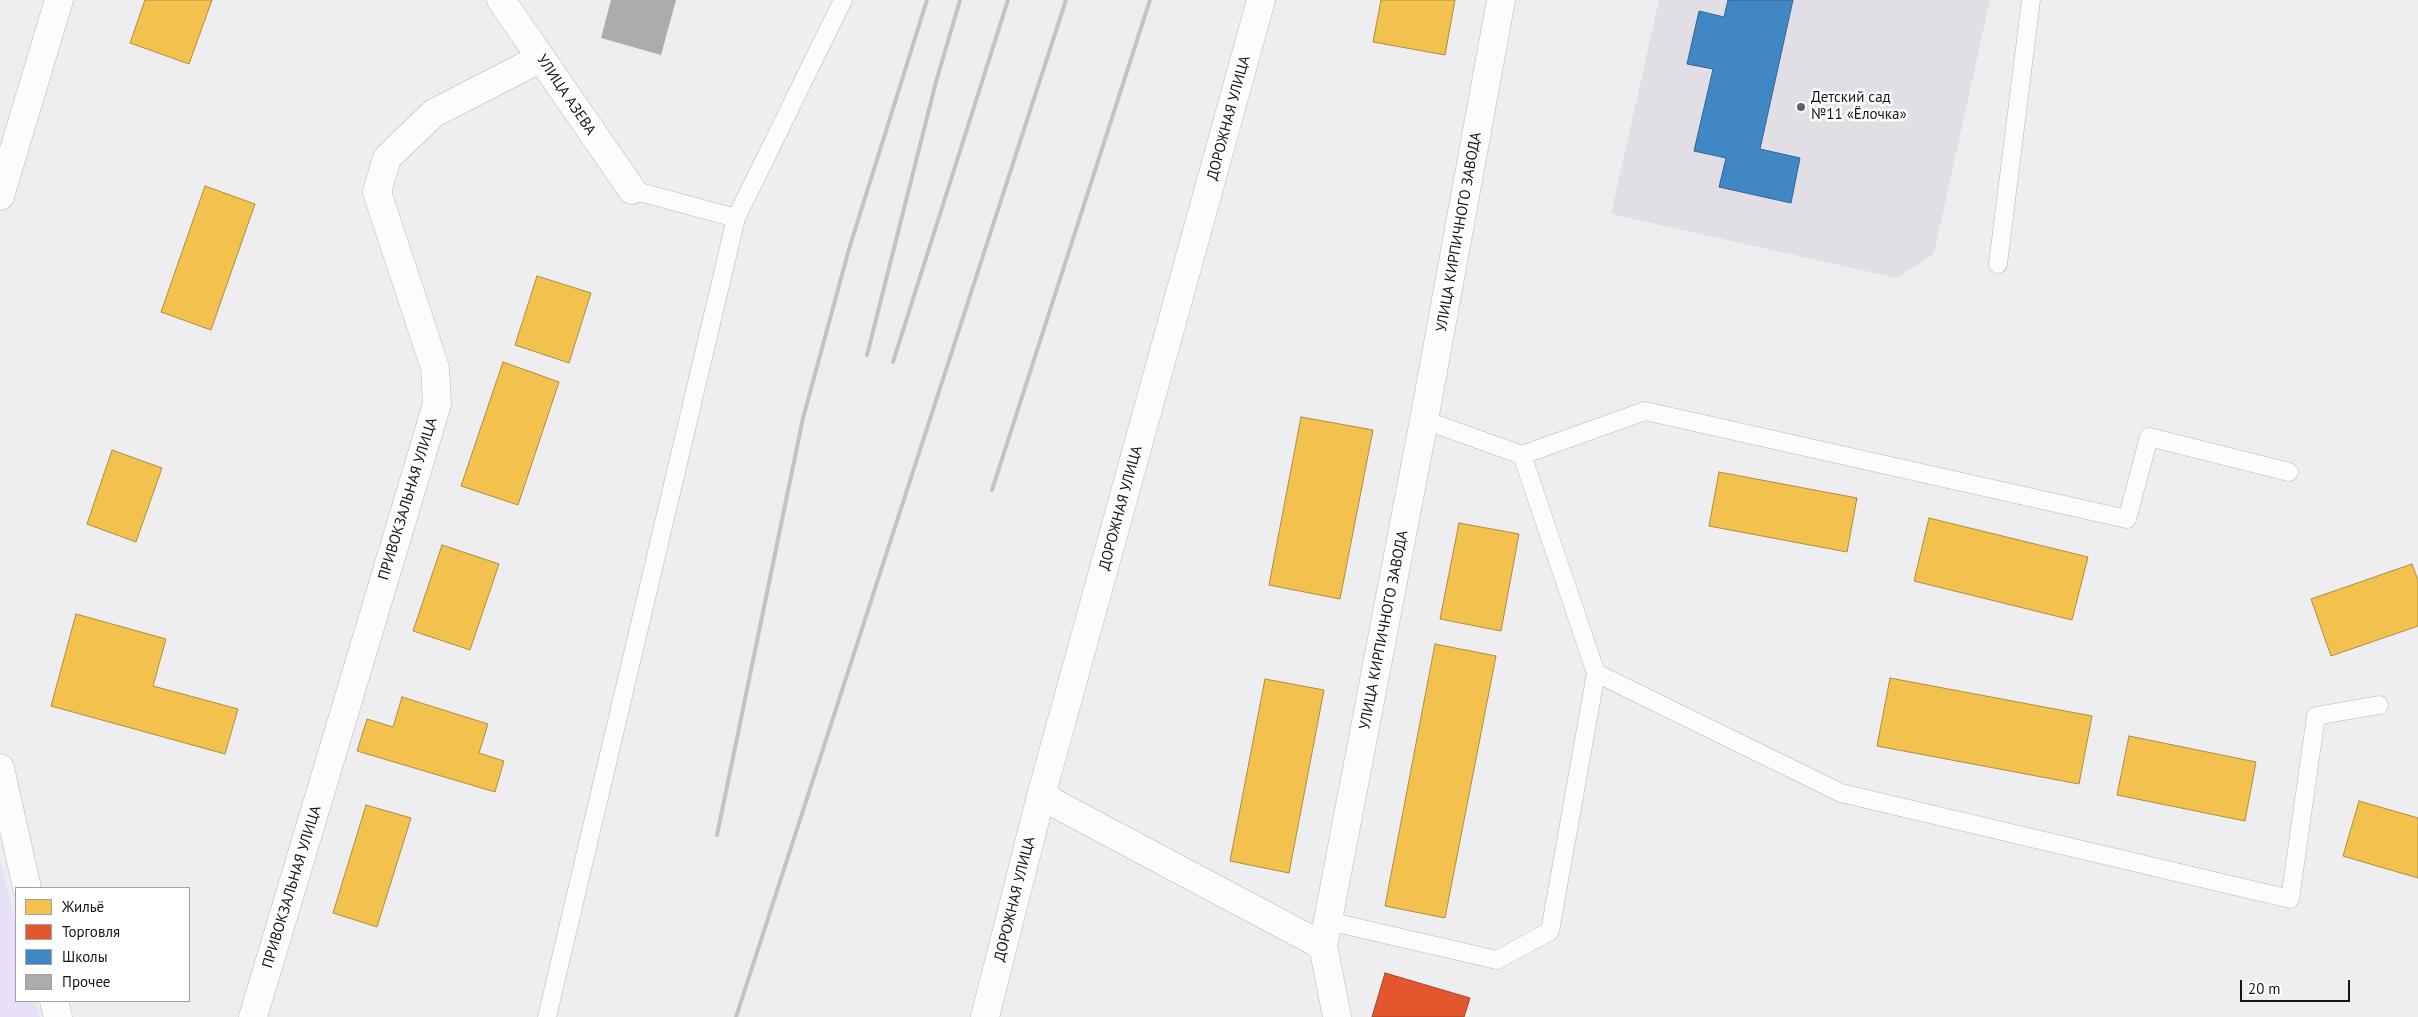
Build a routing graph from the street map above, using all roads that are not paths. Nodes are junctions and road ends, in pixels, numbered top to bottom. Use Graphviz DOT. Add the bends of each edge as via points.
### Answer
graph roads {
  1 [pos="59,0"];
  2 [pos="501,0"];
  3 [pos="842,0"];
  4 [pos="1261,0"];
  5 [pos="1502,0"];
  6 [pos="2031,0"];
  7 [pos="541,58"];
  8 [pos="632,190"];
  9 [pos="0,196"];
  10 [pos="736,218"];
  11 [pos="1998,264"];
  12 [pos="1424,420"];
  13 [pos="1522,455"];
  14 [pos="2289,472"];
  15 [pos="1596,673"];
  16 [pos="2379,705"];
  17 [pos="0,768"];
  18 [pos="1042,796"];
  19 [pos="27,887"];
  20 [pos="1325,934"];
  21 [pos="54,1002"];
  22 [pos="58,1017"];
  23 [pos="253,1017"];
  24 [pos="547,1017"];
  25 [pos="985,1017"];
  26 [pos="1337,1017"];
  1 -- 9 [label="street"];
  2 -- 7 [label="street, УЛИЦА АЗЕВА"];
  3 -- 10 [label="lane"];
  4 -- 18 [label="street, ДОРОЖНАЯ УЛИЦА"];
  5 -- 12 [label="street, УЛИЦА КИРПИЧНОГО ЗАВОДА"];
  6 -- 11 [label="lane"];
  7 -- 8 [label="street, УЛИЦА АЗЕВА"];
  7 -- 23 [label="street, ПРИВОКЗАЛЬНАЯ УЛИЦА" via="434,113 387,158 377,192 435,368 437,404"];
  8 -- 10 [label="lane"];
  10 -- 24 [label="lane"];
  12 -- 13 [label="lane"];
  12 -- 20 [label="street, УЛИЦА КИРПИЧНОГО ЗАВОДА"];
  13 -- 14 [label="lane" via="1645,411 2126,519 2150,437"];
  13 -- 15 [label="lane"];
  15 -- 16 [label="lane" via="1841,793 2290,899 2316,716"];
  15 -- 20 [label="lane" via="1550,931 1497,960"];
  17 -- 19 [label="street"];
  18 -- 20 [label="street"];
  18 -- 25 [label="street, ДОРОЖНАЯ УЛИЦА"];
  20 -- 26 [label="street"];
  21 -- 22 [label="street"];
}
